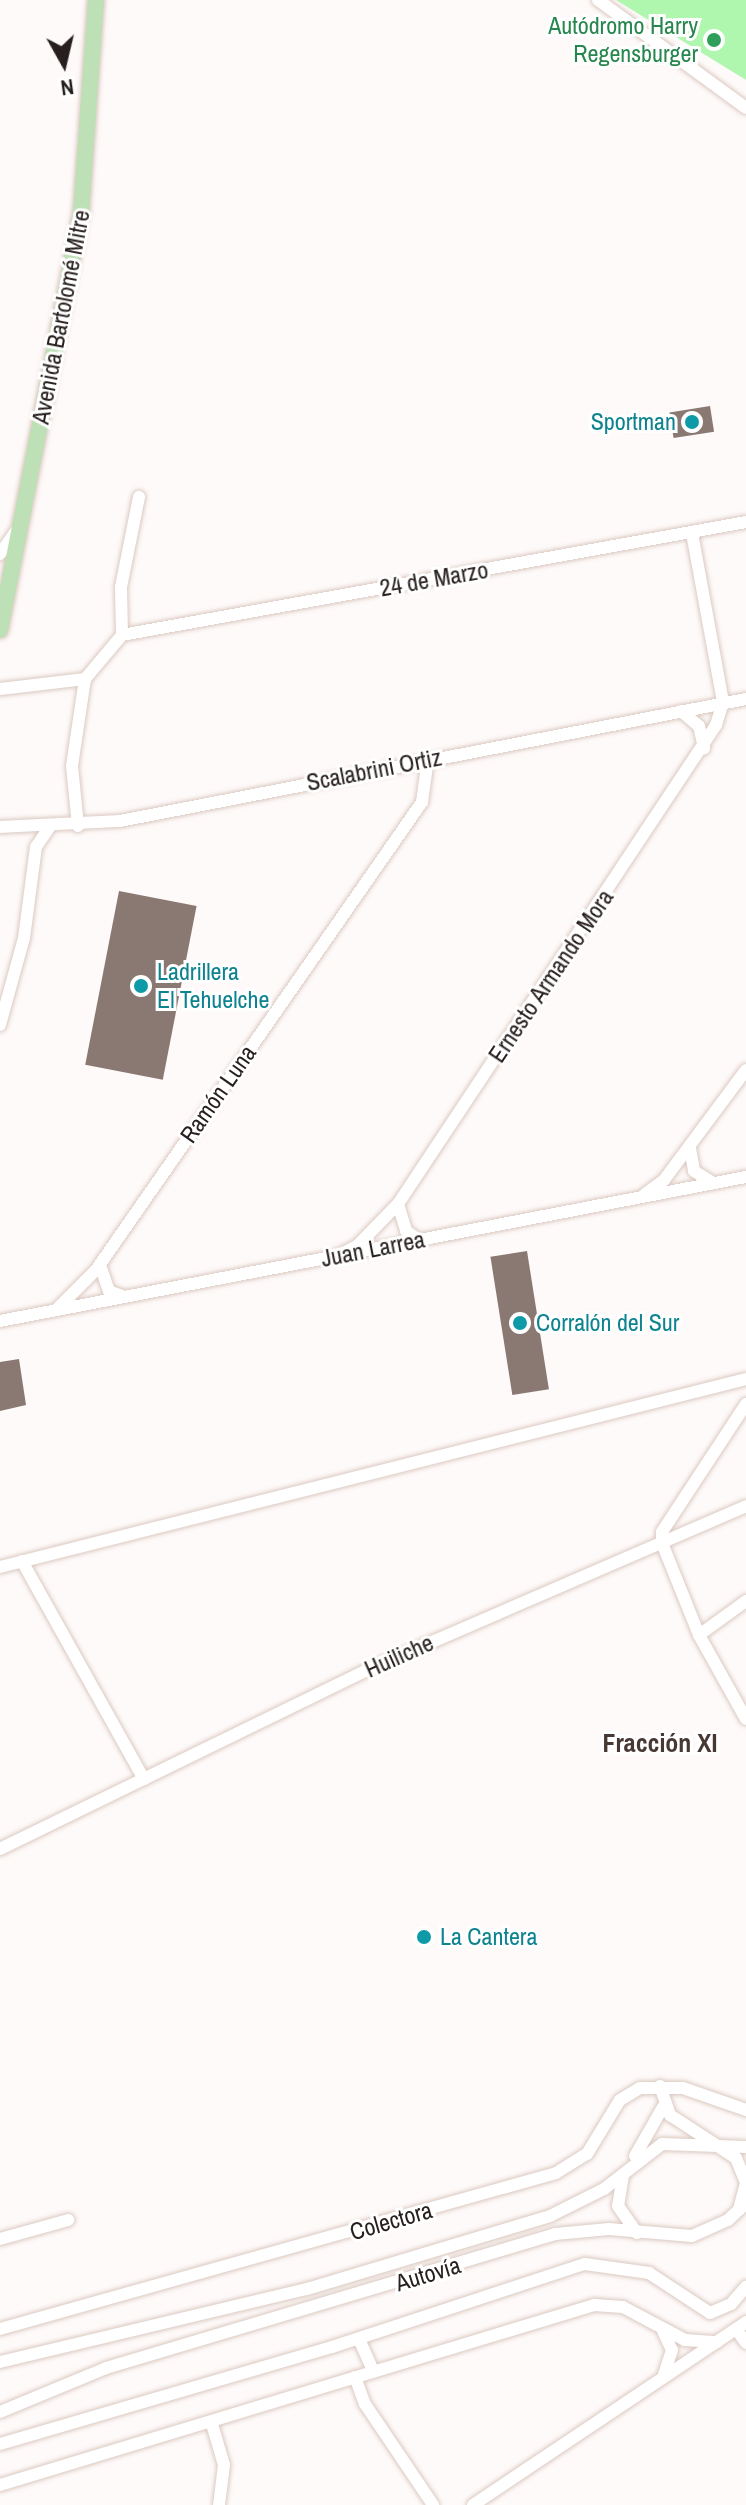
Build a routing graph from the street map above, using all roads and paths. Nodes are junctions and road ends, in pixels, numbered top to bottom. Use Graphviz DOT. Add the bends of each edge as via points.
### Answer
graph roads {
  1 [pos="96,0"];
  2 [pos="598,0"];
  3 [pos="746,108"];
  4 [pos="139,497"];
  5 [pos="746,522"];
  6 [pos="21,525"];
  7 [pos="692,533"];
  8 [pos="0,554"];
  9 [pos="0,630"];
  10 [pos="122,635"];
  11 [pos="85,679"];
  12 [pos="0,689"];
  13 [pos="746,699"];
  14 [pos="723,702"];
  15 [pos="681,711"];
  16 [pos="704,748"];
  17 [pos="428,759"];
  18 [pos="50,826"];
  19 [pos="78,826"];
  20 [pos="0,827"];
  21 [pos="0,1025"];
  22 [pos="746,1070"];
  23 [pos="690,1148"];
  24 [pos="746,1177"];
  25 [pos="713,1183"];
  26 [pos="641,1197"];
  27 [pos="398,1204"];
  28 [pos="419,1240"];
  29 [pos="337,1256"];
  30 [pos="100,1265"];
  31 [pos="125,1297"];
  32 [pos="55,1311"];
  33 [pos="0,1321"];
  34 [pos="746,1379"];
  35 [pos="746,1404"];
  36 [pos="746,1506"];
  37 [pos="662,1543"];
  38 [pos="22,1561"];
  39 [pos="0,1567"];
  40 [pos="746,1601"];
  41 [pos="699,1635"];
  42 [pos="746,1689"];
  43 [pos="732,1695"];
  44 [pos="746,1719"];
  45 [pos="144,1779"];
  46 [pos="0,1849"];
  47 [pos="660,2086"];
  48 [pos="663,2107"];
  49 [pos="746,2110"];
  50 [pos="723,2144"];
  51 [pos="746,2147"];
  52 [pos="623,2176"];
  53 [pos="742,2207"];
  54 [pos="68,2220"];
  55 [pos="637,2233"];
  56 [pos="0,2239"];
  57 [pos="746,2287"];
  58 [pos="741,2325"];
  59 [pos="0,2329"];
  60 [pos="663,2331"];
  61 [pos="359,2339"];
  62 [pos="717,2342"];
  63 [pos="746,2343"];
  64 [pos="0,2362"];
  65 [pos="373,2371"];
  66 [pos="355,2377"];
  67 [pos="662,2377"];
  68 [pos="0,2412"];
  69 [pos="212,2424"];
  70 [pos="0,2444"];
  71 [pos="0,2485"];
  72 [pos="219,2505"];
  73 [pos="433,2505"];
  74 [pos="473,2505"];
  1 -- 6 [label="main road, Avenida Bartolomé Mitre" via="81,214"];
  2 -- 3 [label="street"];
  4 -- 10 [label="street" via="121,587"];
  5 -- 7 [label="street, 24 de Marzo"];
  6 -- 8 [label="street"];
  6 -- 9 [label="main road, Avenida Bartolomé Mitre"];
  7 -- 10 [label="street, 24 de Marzo"];
  7 -- 14 [label="street"];
  10 -- 11 [label="street"];
  11 -- 12 [label="street"];
  11 -- 19 [label="street" via="72,766"];
  13 -- 14 [label="street, Scalabrini Ortiz"];
  14 -- 15 [label="street, Scalabrini Ortiz"];
  14 -- 16 [label="street, Ernesto Armando Mora"];
  15 -- 16 [label="street" via="699,726"];
  15 -- 17 [label="street, Scalabrini Ortiz"];
  16 -- 27 [label="street, Ernesto Armando Mora"];
  17 -- 19 [label="street, Scalabrini Ortiz"];
  17 -- 30 [label="street, Ramón Luna" via="422,802"];
  18 -- 19 [label="street, Scalabrini Ortiz"];
  18 -- 20 [label="street, Scalabrini Ortiz"];
  18 -- 21 [label="street" via="36,847 24,938"];
  22 -- 23 [label="street"];
  23 -- 25 [label="street" via="694,1171"];
  23 -- 26 [label="street"];
  24 -- 25 [label="street, Juan Larrea"];
  25 -- 26 [label="street, Juan Larrea"];
  26 -- 28 [label="street, Juan Larrea"];
  27 -- 28 [label="street" via="406,1231"];
  27 -- 29 [label="street, Ernesto Armando Mora" via="357,1246"];
  28 -- 29 [label="street, Juan Larrea"];
  29 -- 31 [label="street, Juan Larrea"];
  30 -- 31 [label="street" via="109,1291"];
  30 -- 32 [label="street, Ramón Luna"];
  31 -- 32 [label="street, Juan Larrea"];
  32 -- 33 [label="street, Juan Larrea"];
  34 -- 38 [label="street"];
  35 -- 37 [label="street" via="662,1532"];
  36 -- 37 [label="street, Huiliche"];
  37 -- 41 [label="street"];
  37 -- 45 [label="street, Huiliche" via="390,1659"];
  38 -- 39 [label="street"];
  38 -- 45 [label="street"];
  40 -- 41 [label="street"];
  41 -- 43 [label="street"];
  42 -- 43 [label="street"];
  43 -- 44 [label="street"];
  45 -- 46 [label="street, Huiliche"];
  47 -- 48 [label="street"];
  47 -- 49 [label="street"];
  47 -- 59 [label="street, Colectora" via="620,2100 587,2154 538,2180"];
  48 -- 50 [label="street"];
  48 -- 52 [label="street"];
  50 -- 51 [label="street, Autovía"];
  50 -- 52 [label="street, Autovía" via="662,2144"];
  50 -- 53 [label="street" via="744,2169"];
  52 -- 55 [label="street" via="618,2206"];
  52 -- 64 [label="street, Autovía" via="550,2216 307,2289"];
  53 -- 55 [label="street, Autovía" via="692,2236"];
  54 -- 56 [label="street"];
  55 -- 68 [label="street, Autovía" via="555,2234 106,2368"];
  57 -- 61 [label="street" via="731,2304 710,2313 649,2273 585,2264"];
  58 -- 62 [label="street"];
  58 -- 63 [label="street"];
  60 -- 62 [label="street" via="692,2342"];
  60 -- 65 [label="street" via="633,2311 607,2305"];
  60 -- 67 [label="street" via="672,2350"];
  61 -- 65 [label="street"];
  61 -- 70 [label="street"];
  62 -- 67 [label="street"];
  65 -- 66 [label="street"];
  66 -- 69 [label="street"];
  66 -- 73 [label="street" via="365,2404"];
  67 -- 74 [label="street"];
  69 -- 71 [label="street"];
  69 -- 72 [label="street" via="224,2465"];
}
